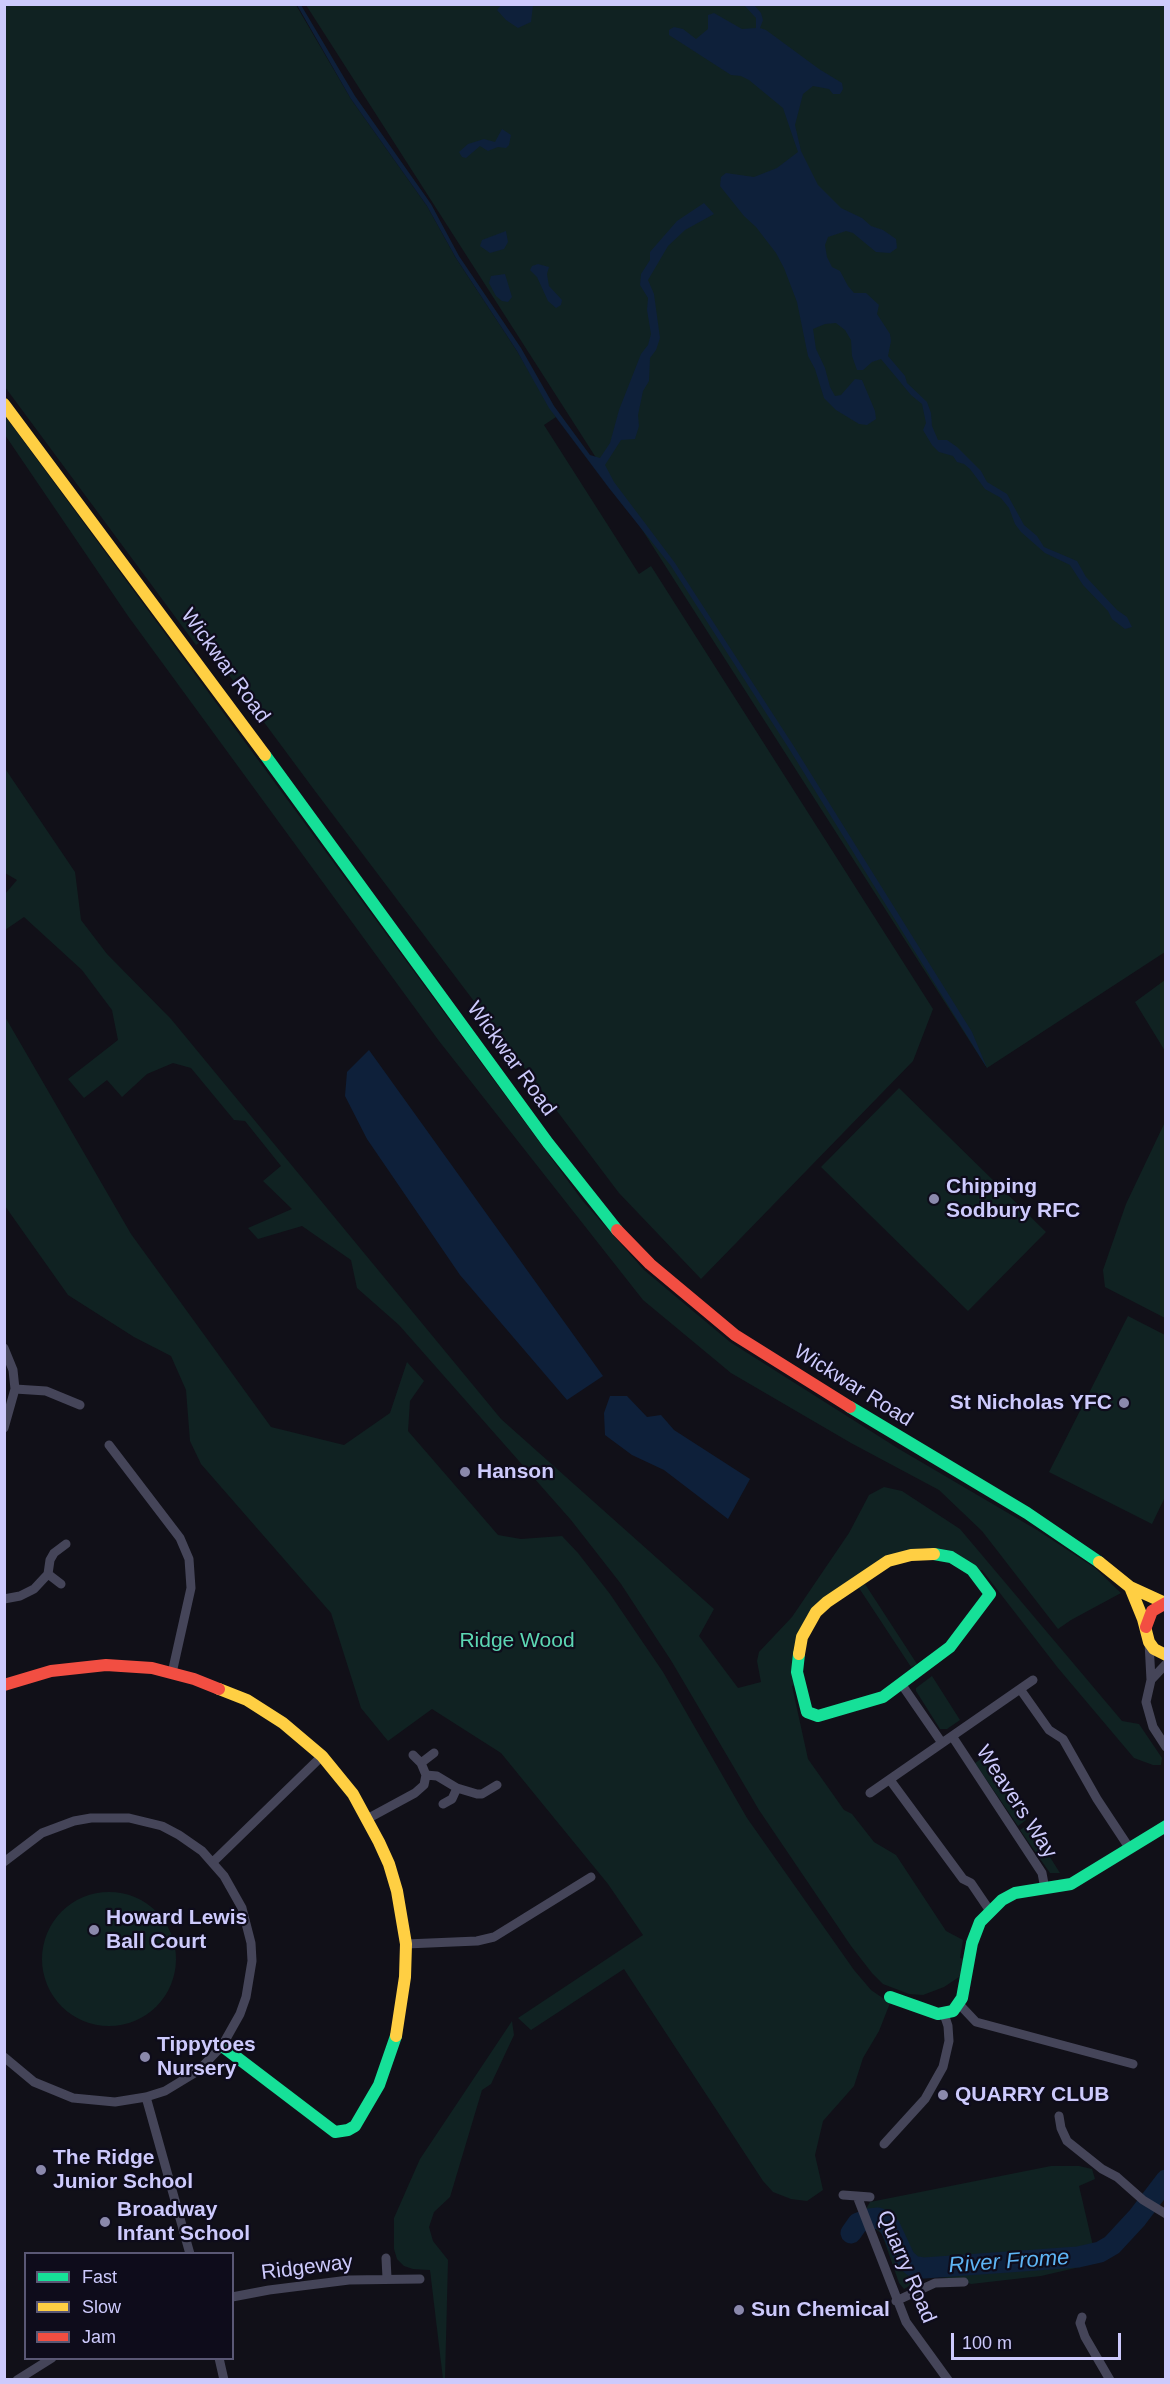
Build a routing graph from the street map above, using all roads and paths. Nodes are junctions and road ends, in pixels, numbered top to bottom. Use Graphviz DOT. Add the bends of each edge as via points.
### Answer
graph roads {
  1 [pos="4,404"];
  2 [pos="4,1348"];
  3 [pos="15,1389"];
  4 [pos="80,1405"];
  5 [pos="4,1428"];
  6 [pos="108,1445"];
  7 [pos="66,1544"];
  8 [pos="48,1574"];
  9 [pos="61,1584"];
  10 [pos="1130,1587"];
  11 [pos="4,1599"];
  12 [pos="1165,1603"];
  13 [pos="1146,1627"];
  14 [pos="1149,1642"];
  15 [pos="1166,1655"];
  16 [pos="1166,1664"];
  17 [pos="172,1673"];
  18 [pos="1033,1680"];
  19 [pos="1151,1680"];
  20 [pos="902,1684"];
  21 [pos="4,1685"];
  22 [pos="1020,1689"];
  23 [pos="952,1736"];
  24 [pos="942,1743"];
  25 [pos="1166,1747"];
  26 [pos="434,1753"];
  27 [pos="413,1755"];
  28 [pos="322,1756"];
  29 [pos="421,1763"];
  30 [pos="426,1775"];
  31 [pos="890,1780"];
  32 [pos="497,1785"];
  33 [pos="457,1788"];
  34 [pos="870,1793"];
  35 [pos="443,1804"];
  36 [pos="367,1819"];
  37 [pos="1166,1826"];
  38 [pos="1130,1849"];
  39 [pos="6,1856"];
  40 [pos="213,1862"];
  41 [pos="591,1877"];
  42 [pos="1045,1889"];
  43 [pos="990,1911"];
  44 [pos="406,1944"];
  45 [pos="890,1997"];
  46 [pos="959,2004"];
  47 [pos="944,2014"];
  48 [pos="222,2046"];
  49 [pos="4,2057"];
  50 [pos="1133,2064"];
  51 [pos="146,2097"];
  52 [pos="1059,2116"];
  53 [pos="884,2144"];
  54 [pos="843,2195"];
  55 [pos="857,2196"];
  56 [pos="870,2197"];
  57 [pos="1166,2214"];
  58 [pos="190,2252"];
  59 [pos="386,2258"];
  60 [pos="387,2278"];
  61 [pos="420,2279"];
  62 [pos="964,2282"];
  63 [pos="234,2297"];
  64 [pos="897,2301"];
  65 [pos="1083,2317"];
  66 [pos="49,2360"];
  67 [pos="219,2360"];
  68 [pos="17,2379"];
  69 [pos="224,2379"];
  70 [pos="948,2379"];
  71 [pos="1110,2379"];
  1 -- 10 [label="street, Wickwar Road" via="586,1194 627,1240 688,1298 735,1335 852,1410 1027,1513"];
  2 -- 3 [label="street"];
  3 -- 4 [label="street" via="46,1391"];
  3 -- 5 [label="street"];
  6 -- 17 [label="street" via="180,1538 189,1559 191,1588"];
  7 -- 8 [label="street" via="54,1553"];
  8 -- 9 [label="street"];
  8 -- 11 [label="street" via="27,1594"];
  10 -- 12 [label="street, Wickwar Road"];
  10 -- 13 [label="street, Wickwar Road"];
  12 -- 13 [label="street, Wickwar Road" via="1152,1611"];
  13 -- 14 [label="street, Wickwar Road"];
  14 -- 15 [label="street"];
  14 -- 19 [label="street"];
  16 -- 19 [label="street"];
  17 -- 21 [label="street" via="128,1666 78,1667"];
  17 -- 28 [label="street" via="247,1700 283,1723"];
  18 -- 22 [label="street, Weavers Way"];
  19 -- 25 [label="street" via="1146,1702 1148,1714"];
  20 -- 20 [label="street" via="874,1700 811,1715 804,1706 797,1672 802,1638 816,1612 827,1602 888,1561 911,1554 951,1557 972,1570 990,1594 950,1647"];
  20 -- 24 [label="street, Weavers Way"];
  22 -- 23 [label="street, Weavers Way"];
  22 -- 38 [label="street" via="1049,1730 1063,1739"];
  23 -- 24 [label="street, Weavers Way"];
  23 -- 42 [label="street, Weavers Way" via="1042,1873"];
  24 -- 31 [label="street, Weavers Way"];
  26 -- 29 [label="street"];
  27 -- 29 [label="street"];
  28 -- 36 [label="street" via="353,1794"];
  28 -- 40 [label="street"];
  29 -- 30 [label="street"];
  30 -- 33 [label="street" via="437,1776"];
  30 -- 36 [label="street" via="424,1785 415,1793"];
  31 -- 34 [label="street, Weavers Way"];
  31 -- 43 [label="street"];
  32 -- 33 [label="street" via="482,1794"];
  33 -- 35 [label="street" via="452,1799"];
  36 -- 44 [label="street" via="394,1882"];
  37 -- 38 [label="street"];
  38 -- 42 [label="street" via="1079,1880"];
  39 -- 40 [label="street" via="58,1826 112,1817 162,1826"];
  40 -- 48 [label="street" via="238,1899 247,1925 252,1961 246,1997"];
  41 -- 44 [label="street" via="494,1937"];
  42 -- 43 [label="street" via="1015,1893"];
  43 -- 46 [label="street" via="972,1943"];
  44 -- 48 [label="street" via="398,2033 379,2085 360,2120 348,2130 335,2132 328,2128"];
  45 -- 47 [label="street"];
  46 -- 47 [label="street"];
  46 -- 50 [label="street" via="976,2022"];
  47 -- 53 [label="street" via="949,2041 943,2067 926,2099"];
  48 -- 51 [label="street" via="183,2081"];
  49 -- 51 [label="street" via="34,2082 73,2098 115,2103"];
  51 -- 58 [label="street"];
  52 -- 57 [label="street" via="1067,2141"];
  54 -- 55 [label="street, Quarry Road"];
  55 -- 56 [label="street, Quarry Road"];
  55 -- 64 [label="street, Quarry Road"];
  59 -- 60 [label="street"];
  60 -- 61 [label="street, Ridgeway"];
  60 -- 63 [label="street, Ridgeway" via="307,2284"];
  62 -- 64 [label="street" via="935,2283"];
  64 -- 70 [label="street, Quarry Road" via="906,2322"];
  65 -- 71 [label="street" via="1080,2323 1084,2337"];
  66 -- 68 [label="street"];
  67 -- 69 [label="street"];
}
